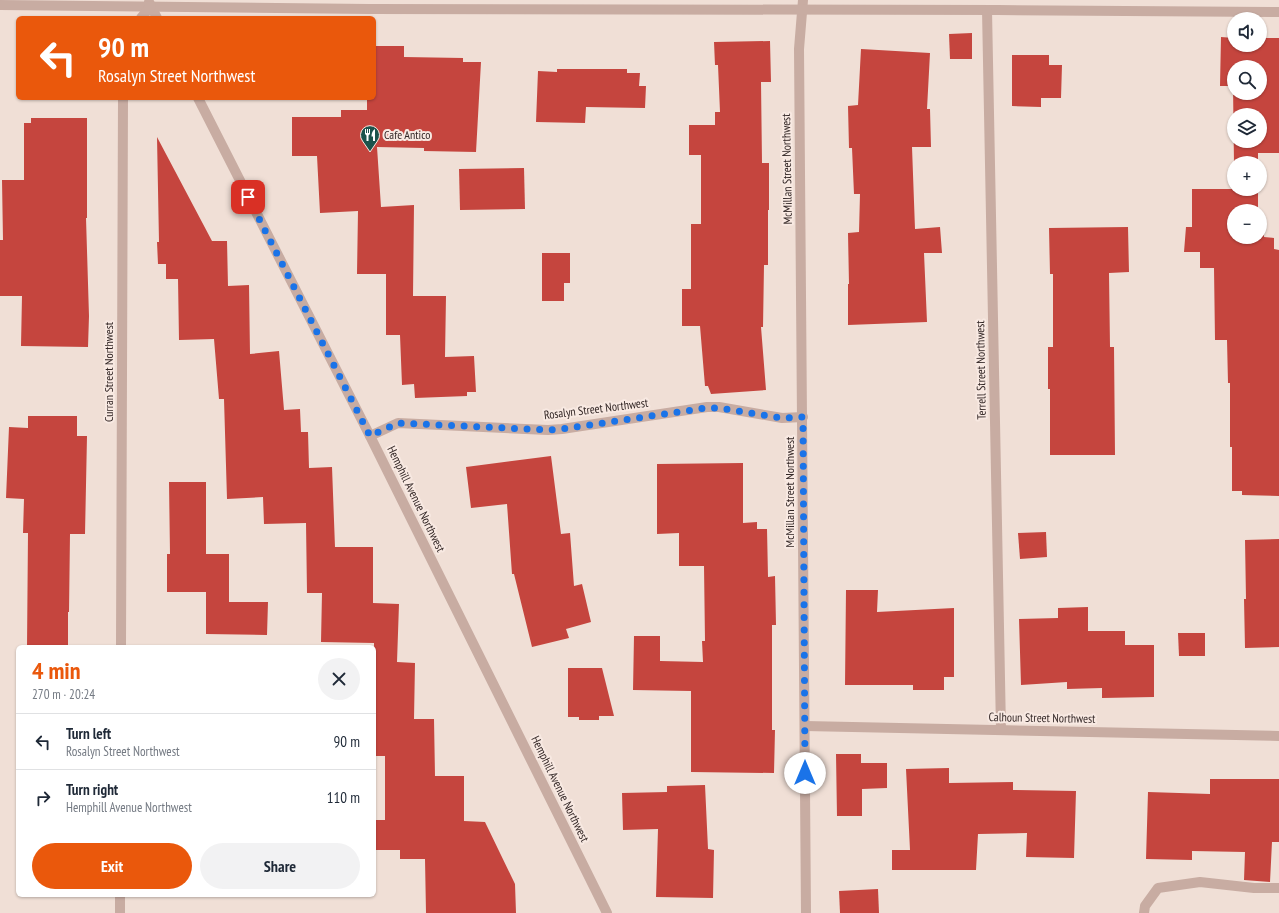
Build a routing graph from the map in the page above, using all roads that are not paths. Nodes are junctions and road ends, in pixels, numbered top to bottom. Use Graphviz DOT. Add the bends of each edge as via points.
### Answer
graph roads {
  1 [pos="150,3"];
  2 [pos="419,4"];
  3 [pos="0,5"];
  4 [pos="369,5"];
  5 [pos="803,5"];
  6 [pos="987,10"];
  7 [pos="1279,12"];
  8 [pos="143,16"];
  9 [pos="156,16"];
  10 [pos="122,100"];
  11 [pos="199,100"];
  12 [pos="803,417"];
  13 [pos="370,436"];
  14 [pos="121,645"];
  15 [pos="804,726"];
  16 [pos="1001,730"];
  17 [pos="1279,736"];
  18 [pos="1279,888"];
  19 [pos="120,897"];
  20 [pos="120,913"];
  21 [pos="607,913"];
  22 [pos="806,913"];
  23 [pos="1144,913"];
  1 -- 3 [label="street"];
  1 -- 4 [label="street"];
  1 -- 8 [label="street"];
  1 -- 9 [label="street"];
  2 -- 4 [label="street"];
  2 -- 5 [label="street"];
  5 -- 6 [label="street"];
  5 -- 12 [label="street, McMillan Street Northwest" via="799,49"];
  6 -- 7 [label="street"];
  6 -- 16 [label="street, Terrell Street Northwest"];
  10 -- 14 [label="street, Curran Street Northwest"];
  11 -- 13 [label="street, Hemphill Avenue Northwest"];
  12 -- 13 [label="street, Rosalyn Street Northwest" via="782,418 706,408 548,430 398,423"];
  12 -- 15 [label="street, McMillan Street Northwest"];
  13 -- 21 [label="street, Hemphill Avenue Northwest"];
  15 -- 16 [label="street, Calhoun Street Northwest"];
  15 -- 22 [label="street, McMillan Street Northwest"];
  16 -- 17 [label="street, Calhoun Street Northwest"];
  18 -- 23 [label="street" via="1200,882 1158,888 1145,906"];
  19 -- 20 [label="street"];
}
